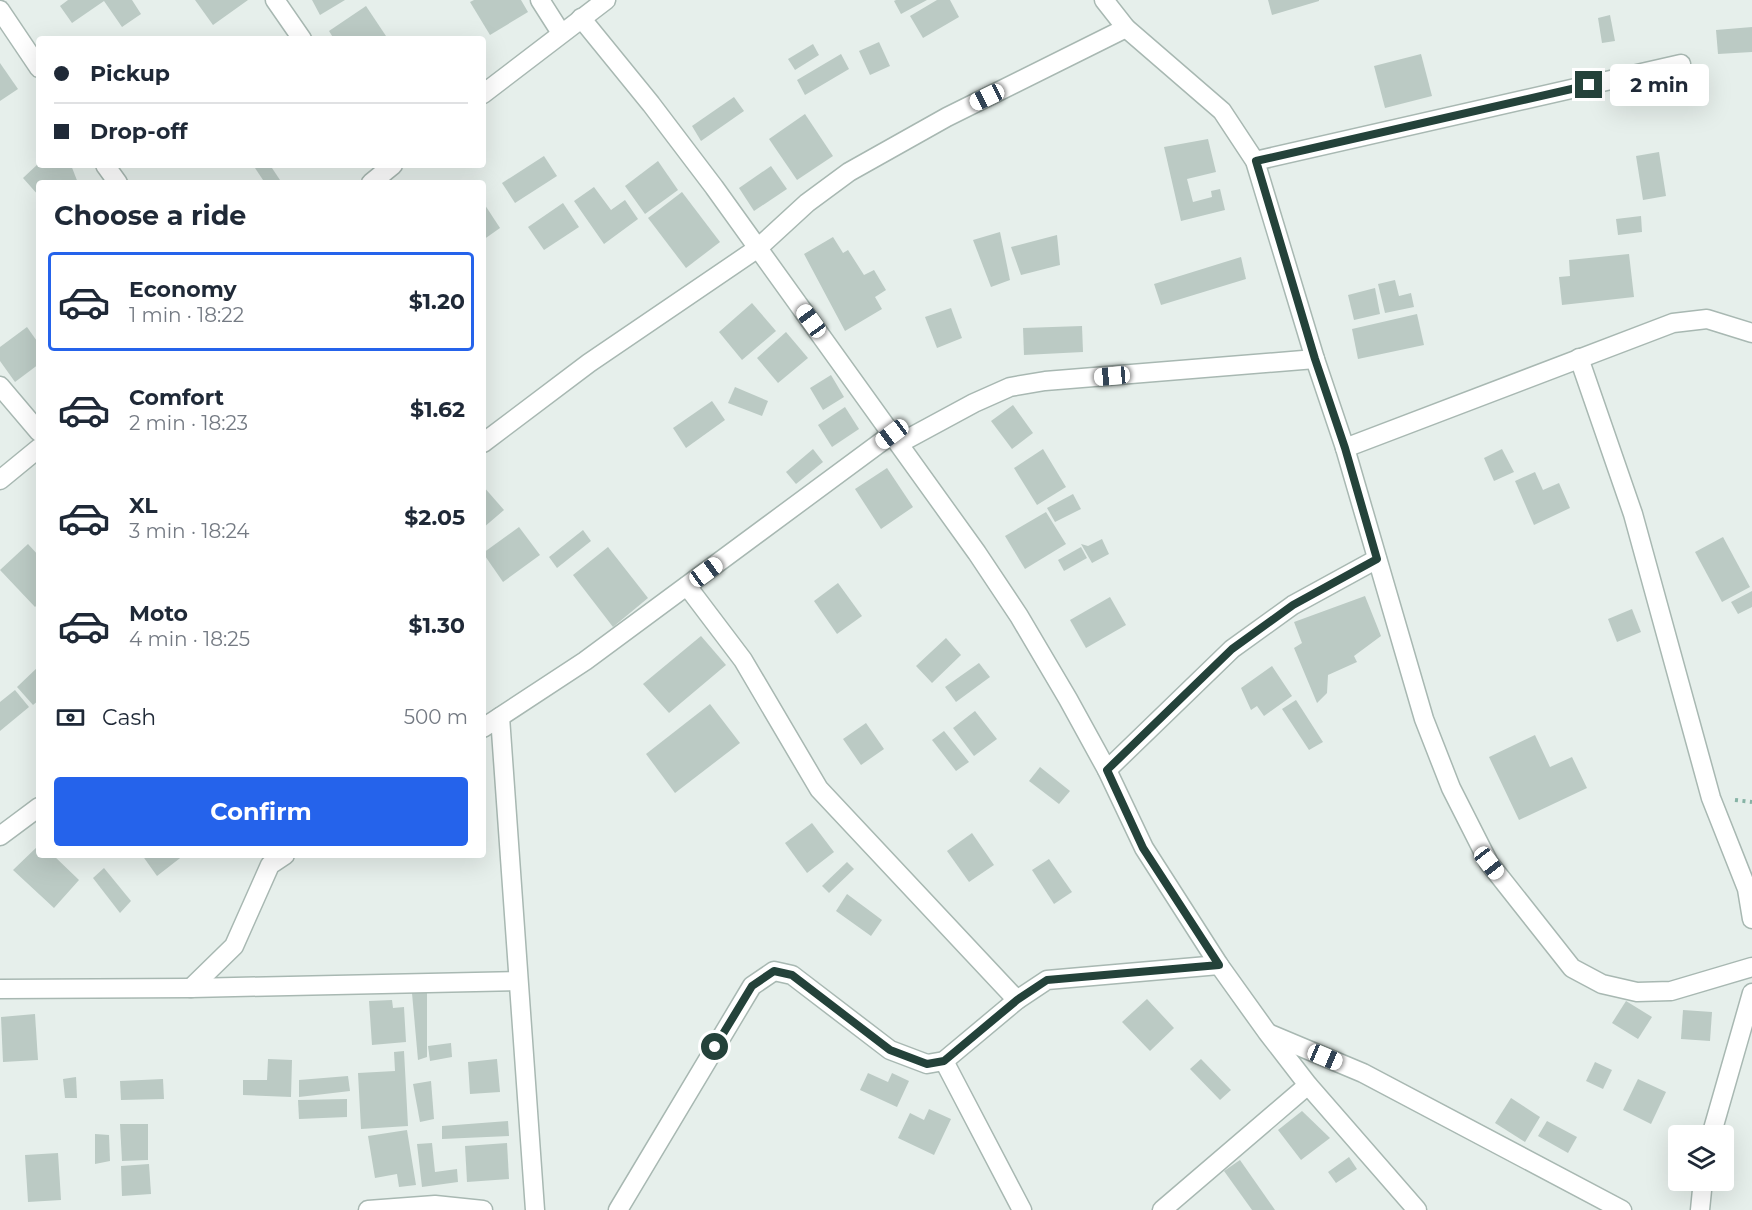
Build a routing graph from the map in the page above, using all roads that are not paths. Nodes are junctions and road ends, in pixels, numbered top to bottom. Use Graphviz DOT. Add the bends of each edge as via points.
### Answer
graph roads {
  1 [pos="275,0"];
  2 [pos="540,0"];
  3 [pos="606,0"];
  4 [pos="1104,0"];
  5 [pos="0,10"];
  6 [pos="581,18"];
  7 [pos="1126,28"];
  8 [pos="561,33"];
  9 [pos="301,36"];
  10 [pos="36,64"];
  11 [pos="1681,64"];
  12 [pos="486,92"];
  13 [pos="1256,161"];
  14 [pos="389,168"];
  15 [pos="375,180"];
  16 [pos="758,249"];
  17 [pos="1752,333"];
  18 [pos="1579,358"];
  19 [pos="1315,359"];
  20 [pos="0,386"];
  21 [pos="36,428"];
  22 [pos="896,439"];
  23 [pos="486,441"];
  24 [pos="1345,448"];
  25 [pos="36,450"];
  26 [pos="0,480"];
  27 [pos="1377,559"];
  28 [pos="687,586"];
  29 [pos="500,717"];
  30 [pos="486,726"];
  31 [pos="1107,770"];
  32 [pos="36,809"];
  33 [pos="0,836"];
  34 [pos="280,858"];
  35 [pos="1752,919"];
  36 [pos="1219,965"];
  37 [pos="1752,967"];
  38 [pos="518,981"];
  39 [pos="190,988"];
  40 [pos="0,989"];
  41 [pos="1752,993"];
  42 [pos="1017,1000"];
  43 [pos="1267,1032"];
  44 [pos="944,1061"];
  45 [pos="1308,1085"];
  46 [pos="1714,1125"];
  47 [pos="1702,1191"];
  48 [pos="368,1210"];
  49 [pos="483,1210"];
  50 [pos="536,1210"];
  51 [pos="618,1210"];
  52 [pos="1022,1210"];
  53 [pos="1162,1210"];
  54 [pos="1417,1210"];
  55 [pos="1622,1210"];
  56 [pos="1700,1210"];
  1 -- 9 [label="street"];
  2 -- 8 [label="street"];
  3 -- 6 [label="street"];
  4 -- 7 [label="street"];
  5 -- 10 [label="street"];
  6 -- 8 [label="street"];
  6 -- 16 [label="street" via="651,104"];
  7 -- 13 [label="street" via="1222,111"];
  7 -- 16 [label="street" via="947,117 849,172 807,202"];
  8 -- 12 [label="street"];
  11 -- 13 [label="street"];
  13 -- 19 [label="street"];
  14 -- 15 [label="street"];
  16 -- 22 [label="street"];
  16 -- 23 [label="street" via="589,363"];
  17 -- 18 [label="street" via="1707,320 1673,323"];
  18 -- 24 [label="street"];
  18 -- 35 [label="street" via="1633,514 1711,798 1747,889"];
  19 -- 22 [label="street" via="1010,387"];
  19 -- 24 [label="street"];
  20 -- 21 [label="street"];
  22 -- 28 [label="street"];
  22 -- 31 [label="street" via="1019,616"];
  24 -- 27 [label="street"];
  25 -- 26 [label="street"];
  27 -- 31 [label="street" via="1293,605 1232,649"];
  27 -- 37 [label="street" via="1424,719 1451,788 1489,863 1572,968 1602,984 1637,992 1671,991"];
  28 -- 29 [label="street"];
  28 -- 42 [label="street" via="743,660 819,789"];
  29 -- 30 [label="street"];
  29 -- 38 [label="street"];
  31 -- 36 [label="street" via="1143,848"];
  32 -- 33 [label="street"];
  34 -- 39 [label="street" via="270,865 234,945"];
  36 -- 42 [label="street" via="1047,980"];
  36 -- 43 [label="street"];
  38 -- 39 [label="street"];
  38 -- 50 [label="street"];
  39 -- 40 [label="street"];
  41 -- 46 [label="street"];
  42 -- 44 [label="street"];
  43 -- 45 [label="street"];
  43 -- 55 [label="street" via="1363,1073"];
  44 -- 51 [label="street" via="927,1064 890,1050 792,975 774,971 752,986"];
  44 -- 52 [label="street"];
  45 -- 53 [label="street"];
  45 -- 54 [label="street"];
  47 -- 56 [label="street"];
  48 -- 49 [label="street" via="435,1205"];
}
